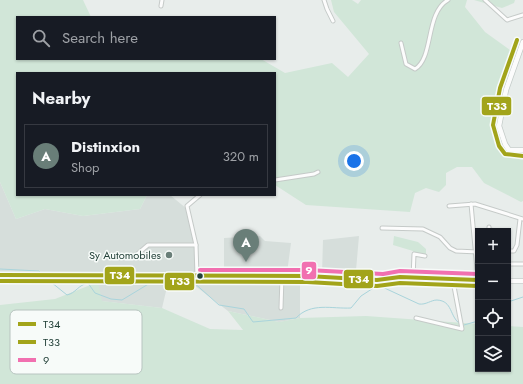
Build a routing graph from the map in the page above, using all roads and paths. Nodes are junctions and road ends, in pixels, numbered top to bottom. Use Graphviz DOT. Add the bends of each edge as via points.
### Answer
graph roads {
  1 [pos="162,0"];
  2 [pos="324,0"];
  3 [pos="448,0"];
  4 [pos="485,0"];
  5 [pos="161,6"];
  6 [pos="523,15"];
  7 [pos="333,21"];
  8 [pos="401,42"];
  9 [pos="523,42"];
  10 [pos="523,150"];
  11 [pos="318,172"];
  12 [pos="276,180"];
  13 [pos="199,196"];
  14 [pos="472,204"];
  15 [pos="449,206"];
  16 [pos="522,219"];
  17 [pos="382,228"];
  18 [pos="475,240"];
  19 [pos="196,245"];
  20 [pos="511,251"];
  21 [pos="475,252"];
  22 [pos="109,255"];
  23 [pos="425,256"];
  24 [pos="511,264"];
  25 [pos="523,264"];
  26 [pos="0,275"];
  27 [pos="197,276"];
  28 [pos="282,277"];
  29 [pos="413,278"];
  30 [pos="475,280"];
  31 [pos="453,281"];
  32 [pos="511,281"];
  33 [pos="523,281"];
  34 [pos="281,308"];
  35 [pos="416,318"];
  1 -- 5 [label="street"];
  2 -- 7 [label="street"];
  3 -- 8 [label="street" via="444,2 434,19 419,66 415,68 406,64"];
  4 -- 6 [label="street" via="507,20"];
  9 -- 10 [label="main road" via="506,90 499,126 509,150"];
  11 -- 12 [label="street"];
  13 -- 19 [label="street" via="187,206"];
  14 -- 15 [label="street"];
  14 -- 16 [label="street"];
  14 -- 18 [label="street"];
  16 -- 20 [label="street" via="517,244 514,251"];
  17 -- 21 [label="street" via="422,229 440,237 456,251"];
  19 -- 22 [label="street" via="148,246 134,256"];
  19 -- 27 [label="street"];
  23 -- 29 [label="street" via="414,254"];
  24 -- 25 [label="street"];
  26 -- 27 [label="main road"];
  27 -- 28 [label="main road"];
  28 -- 29 [label="main road" via="377,280"];
  28 -- 34 [label="street"];
  29 -- 31 [label="main road"];
  30 -- 31 [label="main road"];
  31 -- 35 [label="street" via="462,329"];
  32 -- 33 [label="main road"];
}
